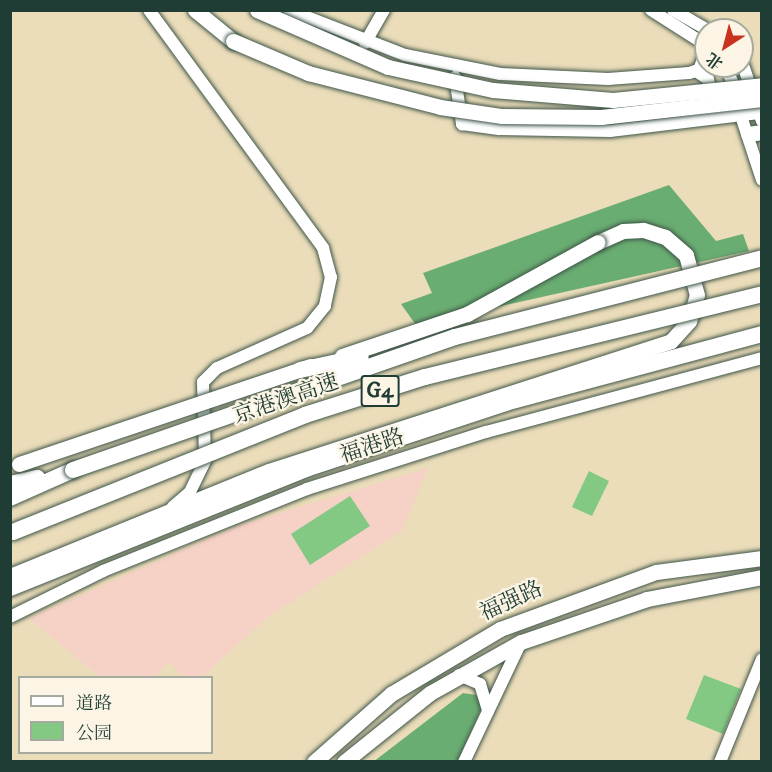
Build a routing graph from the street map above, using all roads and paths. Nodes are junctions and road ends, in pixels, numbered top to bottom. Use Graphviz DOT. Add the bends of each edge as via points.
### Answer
graph roads {
  1 [pos="149,10"];
  2 [pos="195,10"];
  3 [pos="256,10"];
  4 [pos="289,10"];
  5 [pos="384,10"];
  6 [pos="651,10"];
  7 [pos="673,10"];
  8 [pos="694,22"];
  9 [pos="694,37"];
  10 [pos="365,43"];
  11 [pos="438,64"];
  12 [pos="694,71"];
  13 [pos="638,78"];
  14 [pos="706,78"];
  15 [pos="730,78"];
  16 [pos="748,78"];
  17 [pos="762,85"];
  18 [pos="761,111"];
  19 [pos="741,116"];
  20 [pos="717,119"];
  21 [pos="644,128"];
  22 [pos="757,132"];
  23 [pos="762,180"];
  24 [pos="762,258"];
  25 [pos="762,294"];
  26 [pos="762,334"];
  27 [pos="455,337"];
  28 [pos="762,357"];
  29 [pos="300,370"];
  30 [pos="482,411"];
  31 [pos="486,432"];
  32 [pos="15,465"];
  33 [pos="73,470"];
  34 [pos="10,484"];
  35 [pos="10,498"];
  36 [pos="173,507"];
  37 [pos="11,533"];
  38 [pos="762,558"];
  39 [pos="10,576"];
  40 [pos="762,578"];
  41 [pos="10,588"];
  42 [pos="10,616"];
  43 [pos="521,642"];
  44 [pos="762,659"];
  45 [pos="459,675"];
  46 [pos="487,712"];
  47 [pos="314,762"];
  48 [pos="344,762"];
  49 [pos="464,762"];
  50 [pos="720,762"];
  1 -- 36 [label="street" via="323,248 331,277 325,306 307,328 217,368 202,382 205,460 190,492"];
  2 -- 18 [label="main road, bridge" via="233,41 308,73 440,106 502,116"];
  3 -- 17 [label="main road, bridge" via="388,67 503,91 613,100"];
  4 -- 10 [label="street"];
  5 -- 10 [label="street"];
  6 -- 9 [label="street"];
  7 -- 8 [label="street"];
  10 -- 11 [label="street"];
  11 -- 13 [label="street" via="534,77"];
  11 -- 21 [label="street" via="459,82 462,124 554,133"];
  12 -- 13 [label="street"];
  13 -- 21 [label="street"];
  14 -- 20 [label="street"];
  15 -- 19 [label="street"];
  16 -- 18 [label="street"];
  18 -- 19 [label="street"];
  19 -- 20 [label="street"];
  19 -- 22 [label="street"];
  20 -- 21 [label="street"];
  22 -- 23 [label="street"];
  24 -- 27 [label="highway, 京港澳高速 / G4, bridge"];
  25 -- 37 [label="highway, 京港澳高速 / G4, bridge" via="424,377 305,415"];
  26 -- 30 [label="highway"];
  27 -- 29 [label="highway, bridge"];
  27 -- 33 [label="highway, 京港澳高速 / G4, bridge"];
  28 -- 31 [label="street, 福港路"];
  29 -- 32 [label="main road, bridge"];
  29 -- 36 [label="main road, bridge" via="467,314 623,231 643,230 665,237 686,255 697,295 689,321 671,341 635,357 342,445"];
  30 -- 31 [label="street" via="478,418"];
  30 -- 41 [label="highway" via="261,485"];
  31 -- 42 [label="street, 福港路" via="307,489 103,571"];
  33 -- 34 [label="highway"];
  33 -- 35 [label="highway, 京港澳高速 / G4"];
  36 -- 39 [label="main road"];
  38 -- 47 [label="main road, 福强路" via="656,572 500,629 391,694"];
  40 -- 43 [label="main road, 福强路" via="646,600"];
  43 -- 45 [label="main road, 福强路"];
  43 -- 46 [label="street"];
  44 -- 50 [label="street"];
  45 -- 46 [label="street" via="480,684"];
  45 -- 48 [label="main road, 福强路" via="397,716"];
  46 -- 49 [label="street"];
}
